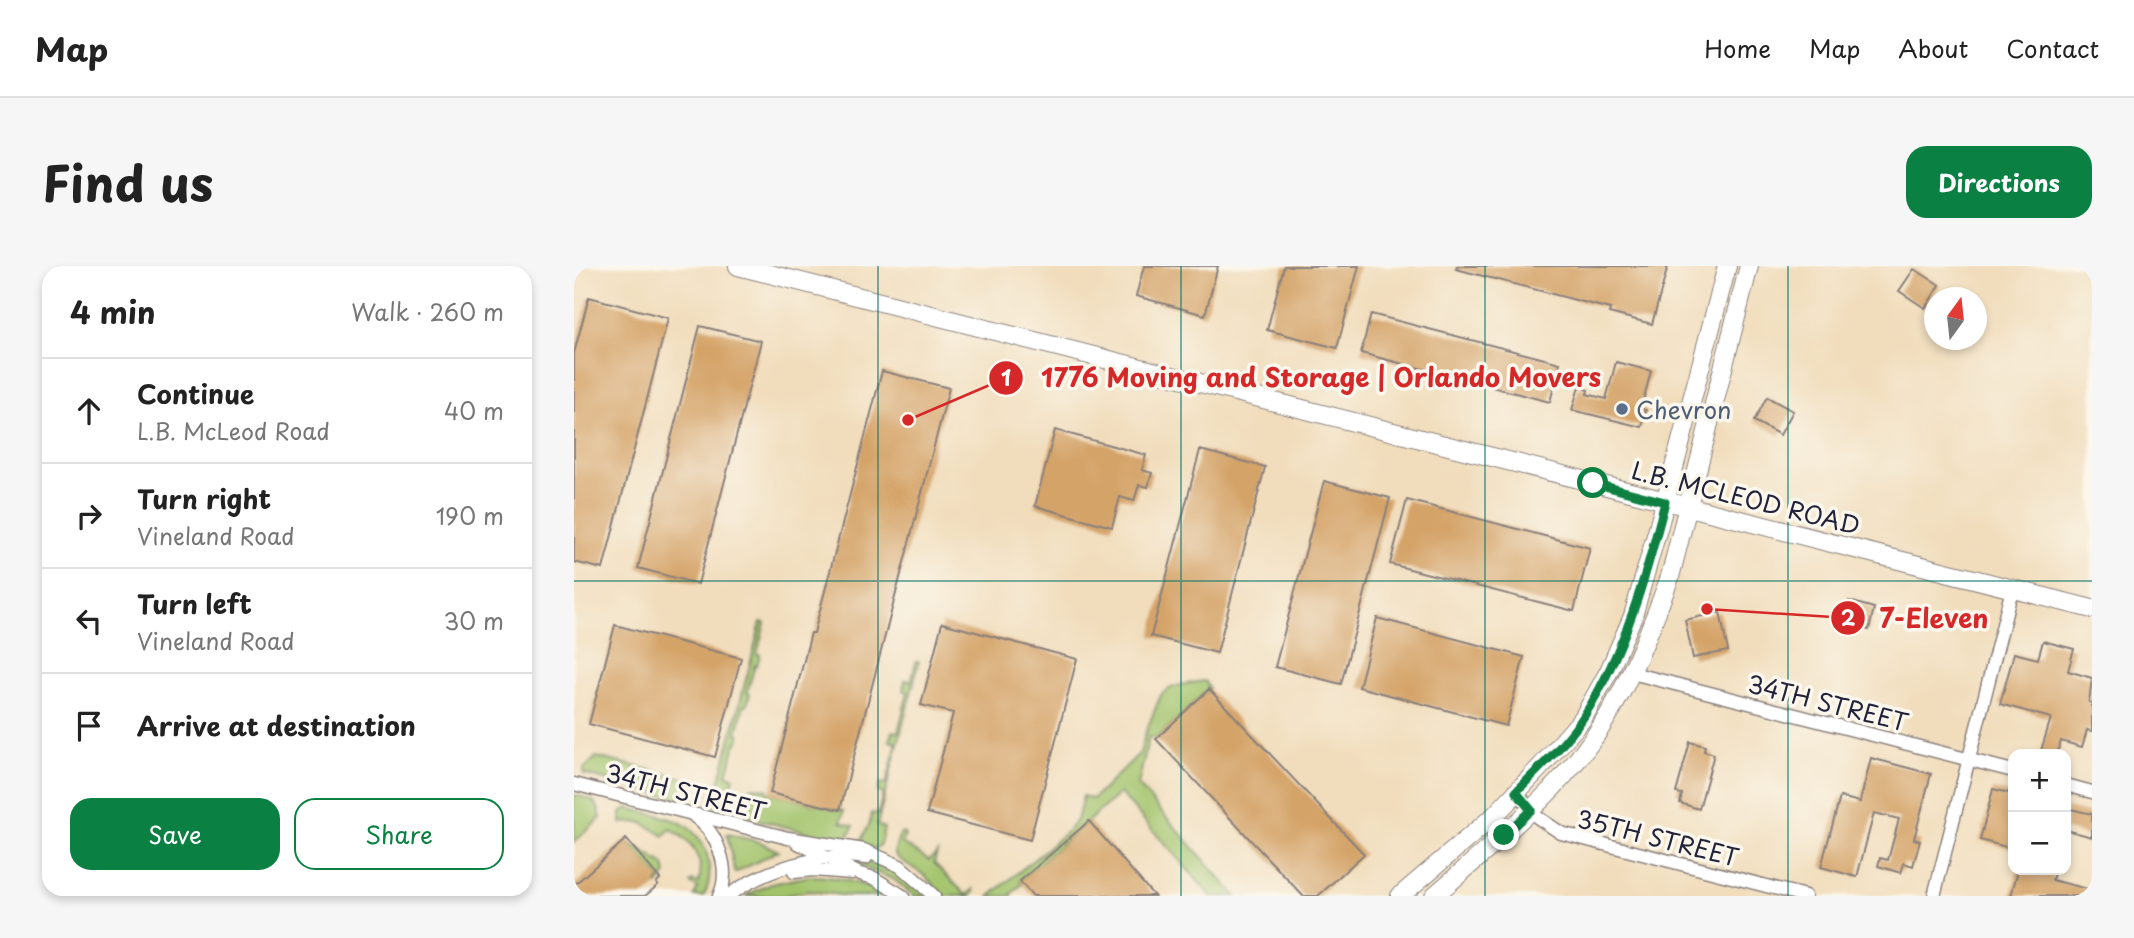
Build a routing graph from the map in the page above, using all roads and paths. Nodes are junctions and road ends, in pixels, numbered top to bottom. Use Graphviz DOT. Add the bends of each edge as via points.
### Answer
graph roads {
  1 [pos="741,266"];
  2 [pos="1727,266"];
  3 [pos="1749,266"];
  4 [pos="1665,502"];
  5 [pos="1686,508"];
  6 [pos="2012,589"];
  7 [pos="2092,610"];
  8 [pos="1632,673"];
  9 [pos="1968,760"];
  10 [pos="2008,770"];
  11 [pos="574,785"];
  12 [pos="2071,786"];
  13 [pos="1516,792"];
  14 [pos="2092,792"];
  15 [pos="1531,810"];
  16 [pos="691,814"];
  17 [pos="788,838"];
  18 [pos="829,859"];
  19 [pos="860,874"];
  20 [pos="912,875"];
  21 [pos="752,881"];
  22 [pos="719,896"];
  23 [pos="728,896"];
  24 [pos="903,896"];
  25 [pos="934,896"];
  26 [pos="1400,896"];
  27 [pos="1434,896"];
  28 [pos="1805,896"];
  29 [pos="1934,896"];
  1 -- 4 [label="street, L.B. MCLEOD ROAD"];
  2 -- 4 [label="street"];
  3 -- 5 [label="street"];
  4 -- 5 [label="street, L.B. MCLEOD ROAD"];
  4 -- 13 [label="street" via="1633,616 1609,671 1583,718"];
  5 -- 6 [label="street, L.B. MCLEOD ROAD"];
  5 -- 8 [label="street" via="1670,578"];
  6 -- 7 [label="street, L.B. MCLEOD ROAD"];
  6 -- 9 [label="street"];
  8 -- 9 [label="street, 34TH STREET"];
  8 -- 15 [label="street" via="1602,726"];
  9 -- 10 [label="street, 34TH STREET"];
  9 -- 29 [label="street"];
  11 -- 16 [label="street, 34TH STREET"];
  12 -- 14 [label="street"];
  13 -- 15 [label="street, 35TH STREET"];
  13 -- 26 [label="street"];
  15 -- 27 [label="street"];
  15 -- 28 [label="street, 35TH STREET" via="1561,834"];
  16 -- 17 [label="street, 34TH STREET"];
  16 -- 22 [label="street" via="710,831 717,845 724,878"];
  17 -- 18 [label="street, 34TH STREET"];
  17 -- 20 [label="street, 34TH STREET" via="864,850"];
  18 -- 19 [label="street, 34TH STREET"];
  18 -- 20 [label="street, 34TH STREET" via="865,857"];
  18 -- 21 [label="street, 34TH STREET" via="786,867"];
  19 -- 21 [label="street" via="813,870"];
  19 -- 24 [label="street, 34TH STREET"];
  20 -- 25 [label="street, 34TH STREET"];
  21 -- 23 [label="street"];
}
